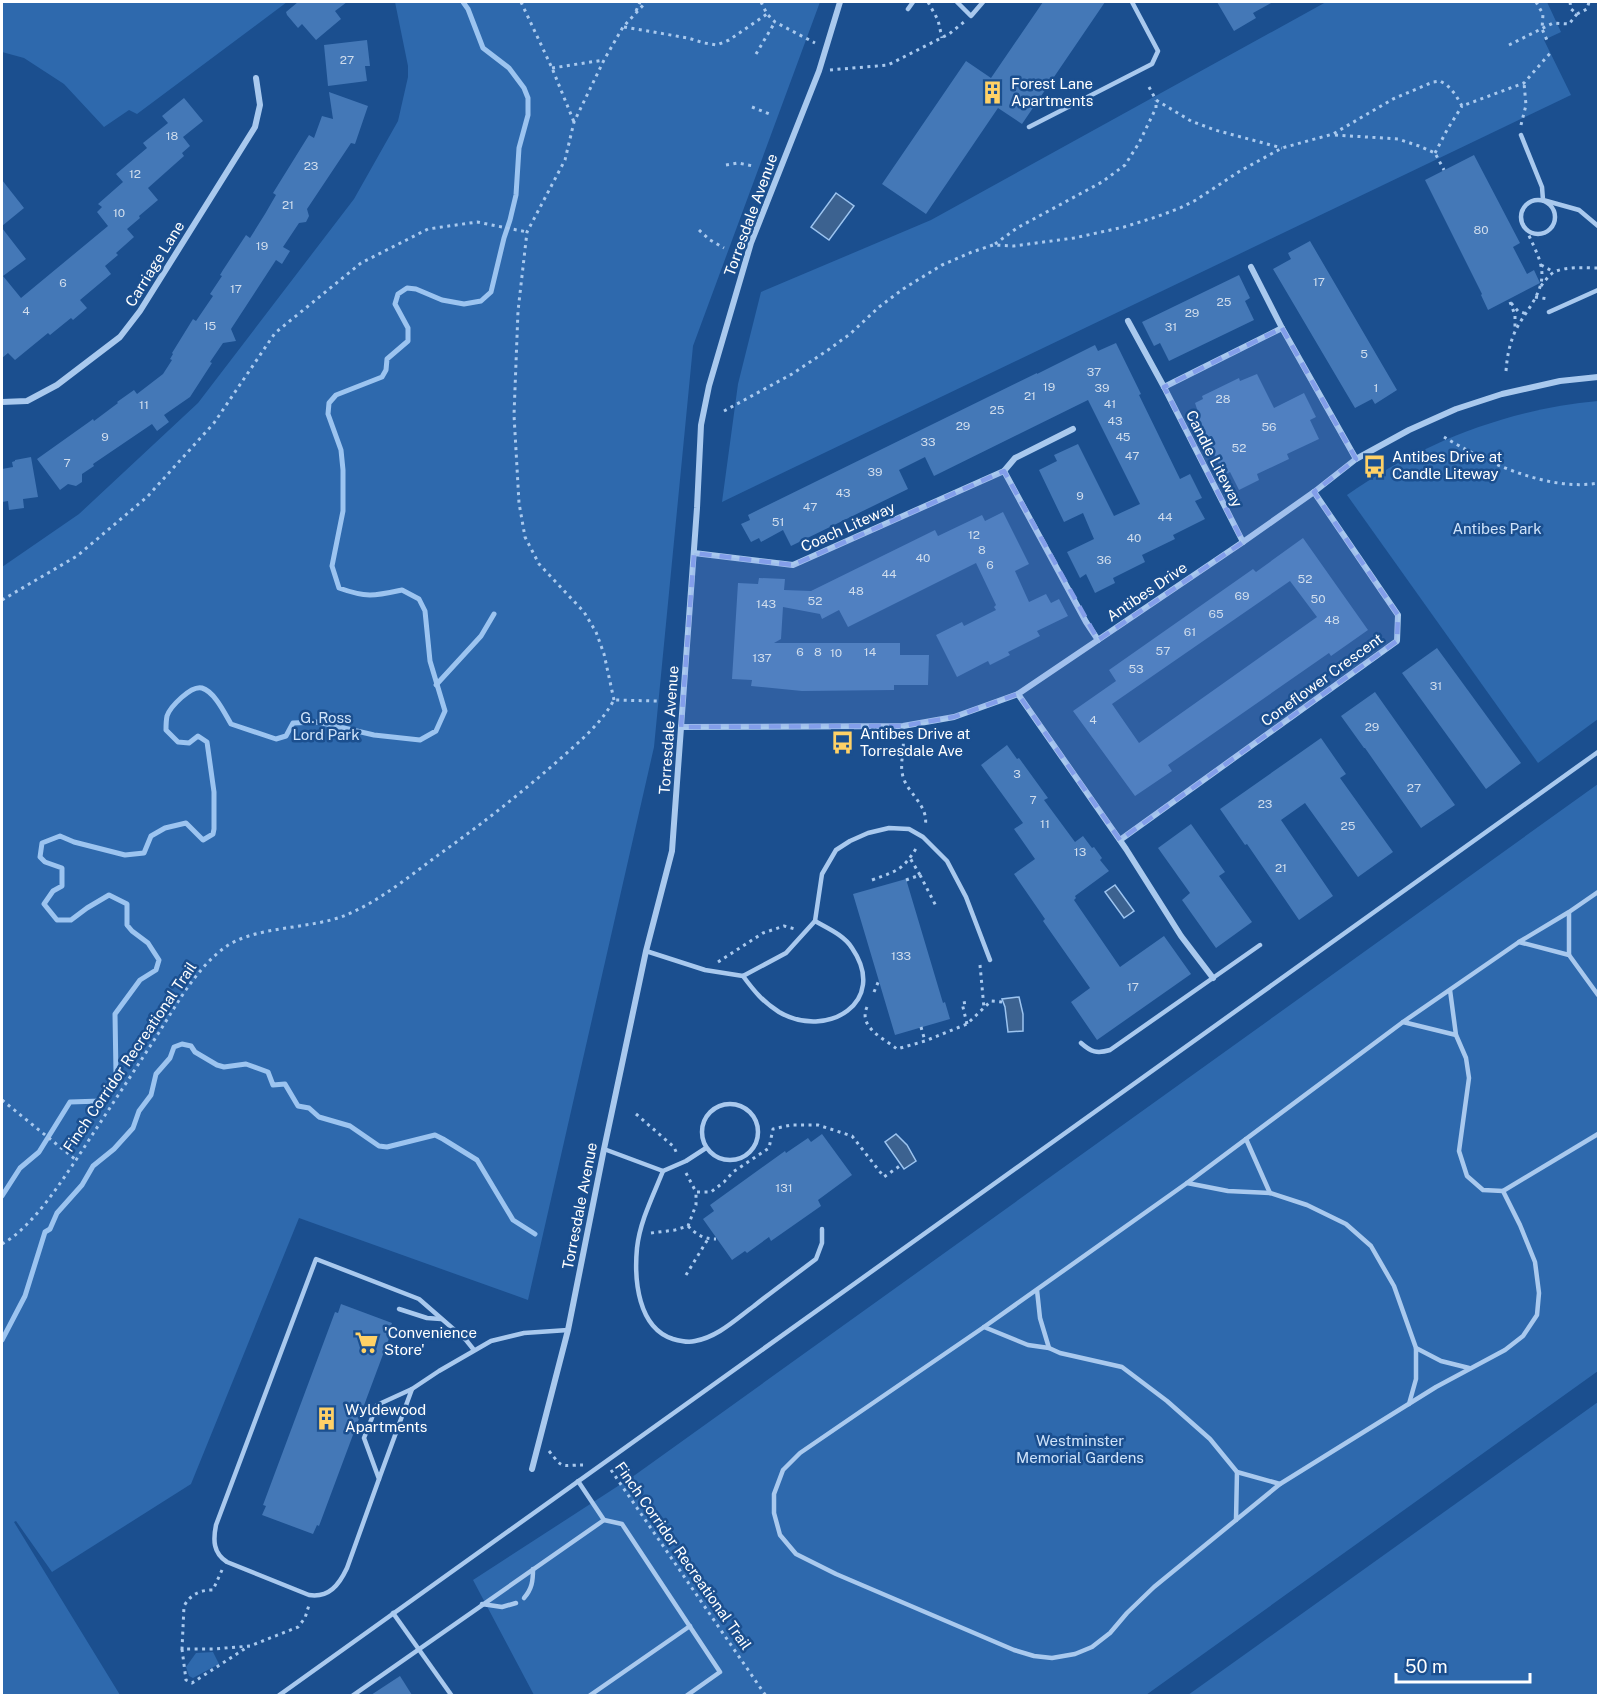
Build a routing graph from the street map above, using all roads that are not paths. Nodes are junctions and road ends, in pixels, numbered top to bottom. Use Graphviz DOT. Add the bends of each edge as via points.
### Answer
graph roads {
  1 [pos="840,2"];
  2 [pos="913,2"];
  3 [pos="957,2"];
  4 [pos="983,2"];
  5 [pos="1131,2"];
  6 [pos="908,9"];
  7 [pos="256,78"];
  8 [pos="1029,127"];
  9 [pos="1521,135"];
  10 [pos="1543,200"];
  11 [pos="1599,226"];
  12 [pos="1251,267"];
  13 [pos="1599,290"];
  14 [pos="1549,312"];
  15 [pos="1128,321"];
  16 [pos="1282,328"];
  17 [pos="1599,377"];
  18 [pos="1164,387"];
  19 [pos="2,402"];
  20 [pos="1073,429"];
  21 [pos="1356,459"];
  22 [pos="1004,471"];
  23 [pos="1314,492"];
  24 [pos="1243,542"];
  25 [pos="694,553"];
  26 [pos="1098,640"];
  27 [pos="1018,694"];
  28 [pos="681,727"];
  29 [pos="1599,752"];
  30 [pos="1120,840"];
  31 [pos="1599,892"];
  32 [pos="1569,912"];
  33 [pos="815,921"];
  34 [pos="1519,942"];
  35 [pos="1260,945"];
  36 [pos="646,951"];
  37 [pos="1569,955"];
  38 [pos="990,960"];
  39 [pos="743,976"];
  40 [pos="1213,978"];
  41 [pos="1450,990"];
  42 [pos="1599,995"];
  43 [pos="1403,1022"];
  44 [pos="1455,1035"];
  45 [pos="1081,1043"];
  46 [pos="1599,1134"];
  47 [pos="1246,1139"];
  48 [pos="706,1148"];
  49 [pos="604,1149"];
  50 [pos="663,1170"];
  51 [pos="1187,1183"];
  52 [pos="1503,1191"];
  53 [pos="1270,1193"];
  54 [pos="822,1229"];
  55 [pos="1037,1289"];
  56 [pos="399,1309"];
  57 [pos="441,1319"];
  58 [pos="984,1327"];
  59 [pos="568,1329"];
  60 [pos="1049,1348"];
  61 [pos="1416,1348"];
  62 [pos="474,1350"];
  63 [pos="1469,1368"];
  64 [pos="412,1389"];
  65 [pos="1409,1404"];
  66 [pos="532,1468"];
  67 [pos="1238,1472"];
  68 [pos="379,1479"];
  69 [pos="578,1481"];
  70 [pos="1280,1484"];
  71 [pos="604,1520"];
  72 [pos="1236,1521"];
  73 [pos="533,1569"];
  74 [pos="524,1598"];
  75 [pos="516,1603"];
  76 [pos="482,1604"];
  77 [pos="393,1613"];
  78 [pos="690,1626"];
  79 [pos="419,1649"];
  80 [pos="278,1695"];
  81 [pos="352,1695"];
  82 [pos="452,1695"];
  83 [pos="589,1695"];
  84 [pos="686,1695"];
  1 -- 25 [label="street, Torresdale Avenue" via="819,71 751,243 710,386 700,424"];
  2 -- 6 [label="lane"];
  3 -- 4 [label="lane" via="971,16"];
  5 -- 8 [label="lane" via="1158,51 1152,64"];
  7 -- 19 [label="street, Carriage Lane" via="260,105 255,127 120,337 57,385 27,401"];
  9 -- 10 [label="lane" via="1542,187"];
  10 -- 10 [label="lane" via="1556,217 1552,228 1542,234 1531,233 1520,220 1522,209 1531,201"];
  10 -- 11 [label="lane" via="1579,210"];
  12 -- 16 [label="street"];
  13 -- 14 [label="lane"];
  15 -- 18 [label="street, Candle Liteway"];
  16 -- 18 [label="street"];
  16 -- 21 [label="street"];
  17 -- 21 [label="street, Antibes Drive" via="1560,381 1456,409"];
  18 -- 24 [label="street, Candle Liteway"];
  20 -- 22 [label="street, Coach Liteway" via="1016,458"];
  21 -- 23 [label="street, Antibes Drive"];
  22 -- 25 [label="street, Coach Liteway" via="793,565"];
  22 -- 26 [label="street"];
  23 -- 24 [label="street, Antibes Drive"];
  23 -- 30 [label="street, Coneflower Crescent" via="1398,615 1397,641"];
  24 -- 26 [label="street, Antibes Drive"];
  25 -- 28 [label="street, Torresdale Avenue"];
  26 -- 27 [label="street, Antibes Drive"];
  27 -- 28 [label="street, Antibes Drive" via="954,717 903,726"];
  27 -- 30 [label="street"];
  28 -- 36 [label="street, Torresdale Avenue" via="672,851"];
  29 -- 69 [label="lane"];
  30 -- 40 [label="street"];
  31 -- 32 [label="lane"];
  32 -- 34 [label="lane"];
  32 -- 37 [label="lane"];
  33 -- 38 [label="lane" via="822,874 836,850 868,833 909,829 947,861 966,897"];
  33 -- 39 [label="lane" via="786,953"];
  33 -- 39 [label="lane" via="852,946 860,963 865,980 851,1010 818,1022 798,1020 780,1013 757,996"];
  34 -- 37 [label="lane"];
  34 -- 41 [label="lane"];
  35 -- 40 [label="lane"];
  36 -- 39 [label="lane" via="705,970"];
  36 -- 49 [label="street, Torresdale Avenue"];
  37 -- 42 [label="lane"];
  40 -- 45 [label="lane" via="1110,1050 1099,1053"];
  41 -- 43 [label="lane"];
  41 -- 44 [label="lane"];
  43 -- 44 [label="lane"];
  43 -- 47 [label="lane"];
  44 -- 52 [label="lane" via="1466,1058 1469,1078 1459,1151 1467,1176 1483,1190"];
  46 -- 52 [label="lane"];
  47 -- 51 [label="lane"];
  47 -- 53 [label="lane"];
  48 -- 48 [label="lane" via="702,1128 708,1113 725,1104 751,1112 758,1138 748,1154 730,1161"];
  48 -- 50 [label="lane"];
  49 -- 50 [label="lane"];
  49 -- 59 [label="street, Torresdale Avenue"];
  50 -- 54 [label="lane" via="643,1220 637,1248 637,1278 646,1317 664,1336 694,1342 717,1334 816,1259"];
  51 -- 53 [label="lane" via="1228,1191"];
  51 -- 55 [label="lane"];
  52 -- 63 [label="lane" via="1535,1262 1537,1315 1523,1336"];
  53 -- 61 [label="lane" via="1346,1224 1371,1246 1394,1286"];
  55 -- 58 [label="lane"];
  55 -- 60 [label="lane"];
  56 -- 57 [label="lane"];
  57 -- 62 [label="lane"];
  57 -- 68 [label="lane" via="419,1299 316,1259 216,1525 216,1551 227,1562 309,1595 326,1594 347,1568"];
  58 -- 60 [label="lane" via="1028,1345"];
  58 -- 72 [label="lane" via="800,1453 783,1470 774,1494 774,1513 780,1535 796,1554 1014,1650 1052,1658 1092,1647 1154,1587"];
  59 -- 62 [label="lane" via="511,1335"];
  59 -- 66 [label="street, Torresdale Avenue"];
  60 -- 67 [label="lane" via="1122,1367 1210,1439"];
  61 -- 63 [label="lane" via="1441,1361"];
  61 -- 65 [label="lane" via="1416,1379"];
  62 -- 64 [label="lane"];
  63 -- 65 [label="lane"];
  64 -- 68 [label="lane"];
  64 -- 68 [label="lane" via="377,1406 364,1438"];
  65 -- 70 [label="lane"];
  67 -- 70 [label="lane"];
  67 -- 72 [label="lane"];
  69 -- 71 [label="lane"];
  69 -- 77 [label="lane"];
  70 -- 72 [label="lane"];
  71 -- 73 [label="lane"];
  71 -- 78 [label="lane" via="622,1524"];
  73 -- 74 [label="lane"];
  73 -- 76 [label="lane"];
  75 -- 76 [label="lane" via="502,1607"];
  76 -- 79 [label="lane"];
  77 -- 79 [label="lane"];
  77 -- 80 [label="lane"];
  78 -- 83 [label="lane"];
  78 -- 84 [label="lane" via="720,1672"];
  79 -- 81 [label="lane"];
  79 -- 82 [label="lane"];
}
